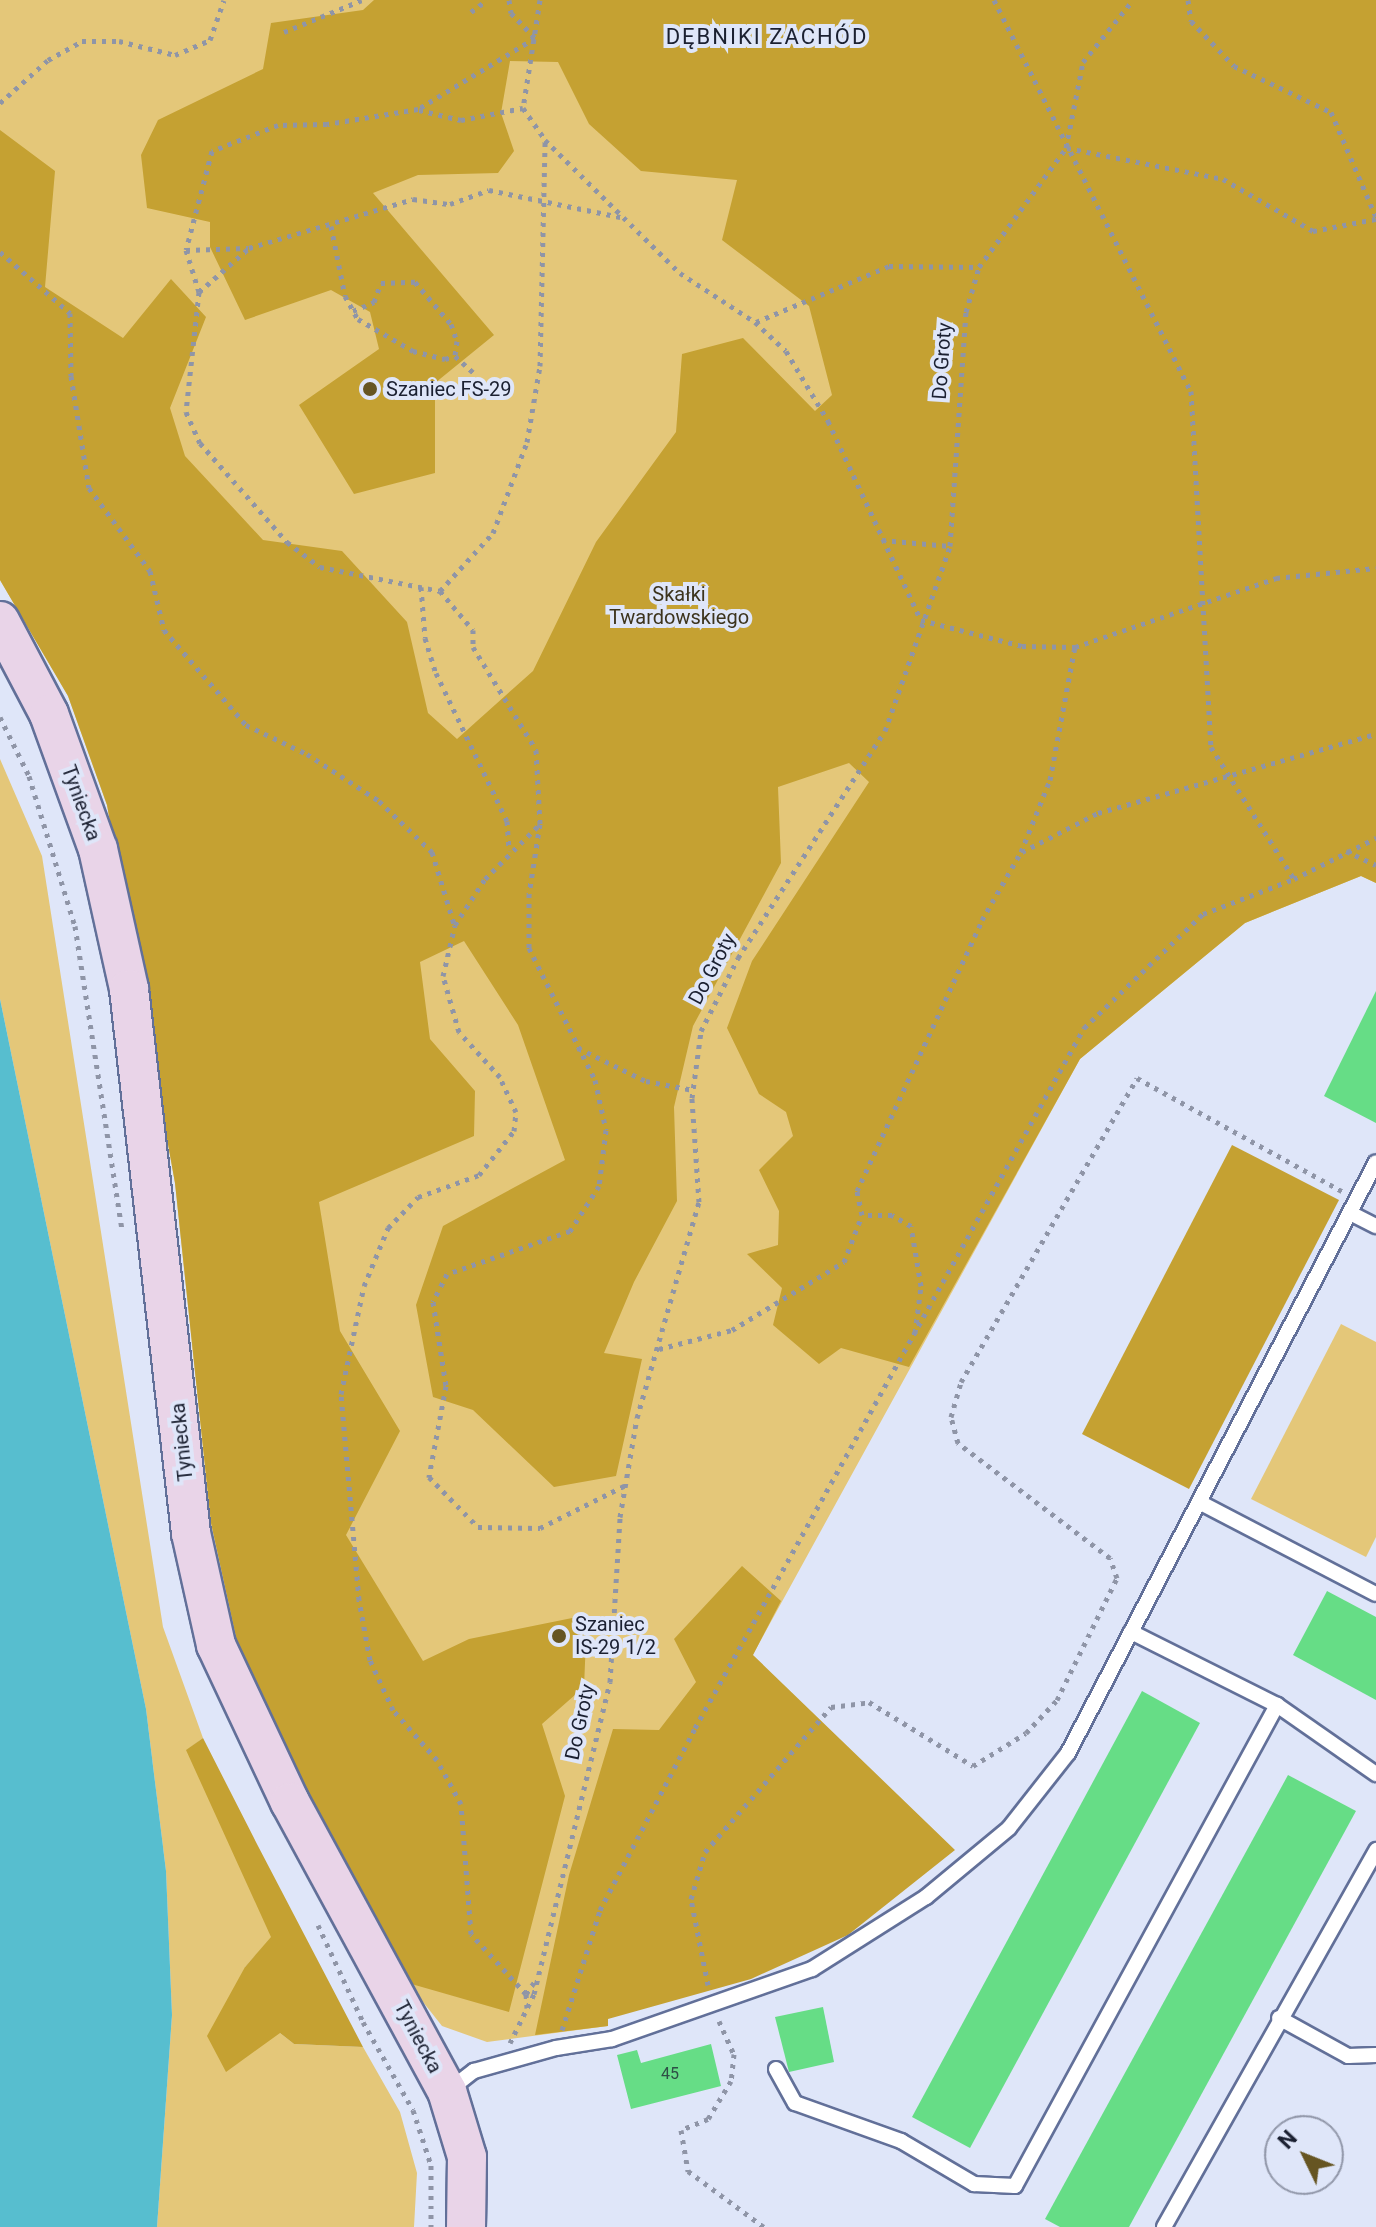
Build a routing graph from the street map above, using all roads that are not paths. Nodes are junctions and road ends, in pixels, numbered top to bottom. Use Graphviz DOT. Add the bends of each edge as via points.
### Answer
graph roads {
  1 [pos="0,621"];
  2 [pos="1376,1162"];
  3 [pos="1350,1213"];
  4 [pos="1376,1226"];
  5 [pos="1199,1502"];
  6 [pos="1376,1594"];
  7 [pos="1131,1632"];
  8 [pos="1277,1705"];
  9 [pos="1376,1774"];
  10 [pos="1376,1850"];
  11 [pos="1279,2018"];
  12 [pos="1376,2055"];
  13 [pos="776,2069"];
  14 [pos="447,2091"];
  15 [pos="466,2227"];
  16 [pos="1164,2227"];
  1 -- 14 [label="street, Tyniecka" via="49,714 98,849 129,989 191,1533 216,1645 290,1802"];
  2 -- 3 [label="lane"];
  3 -- 4 [label="lane"];
  3 -- 5 [label="lane"];
  5 -- 6 [label="lane"];
  5 -- 7 [label="lane"];
  7 -- 8 [label="lane"];
  7 -- 14 [label="lane" via="1068,1753 1009,1828 926,1897 812,1969 612,2039 474,2071"];
  8 -- 9 [label="lane"];
  8 -- 13 [label="lane" via="1015,2186 974,2184 901,2141 795,2103"];
  10 -- 11 [label="lane"];
  11 -- 12 [label="lane" via="1348,2056"];
  11 -- 16 [label="lane"];
  14 -- 15 [label="street, Tyniecka" via="467,2157"];
}
